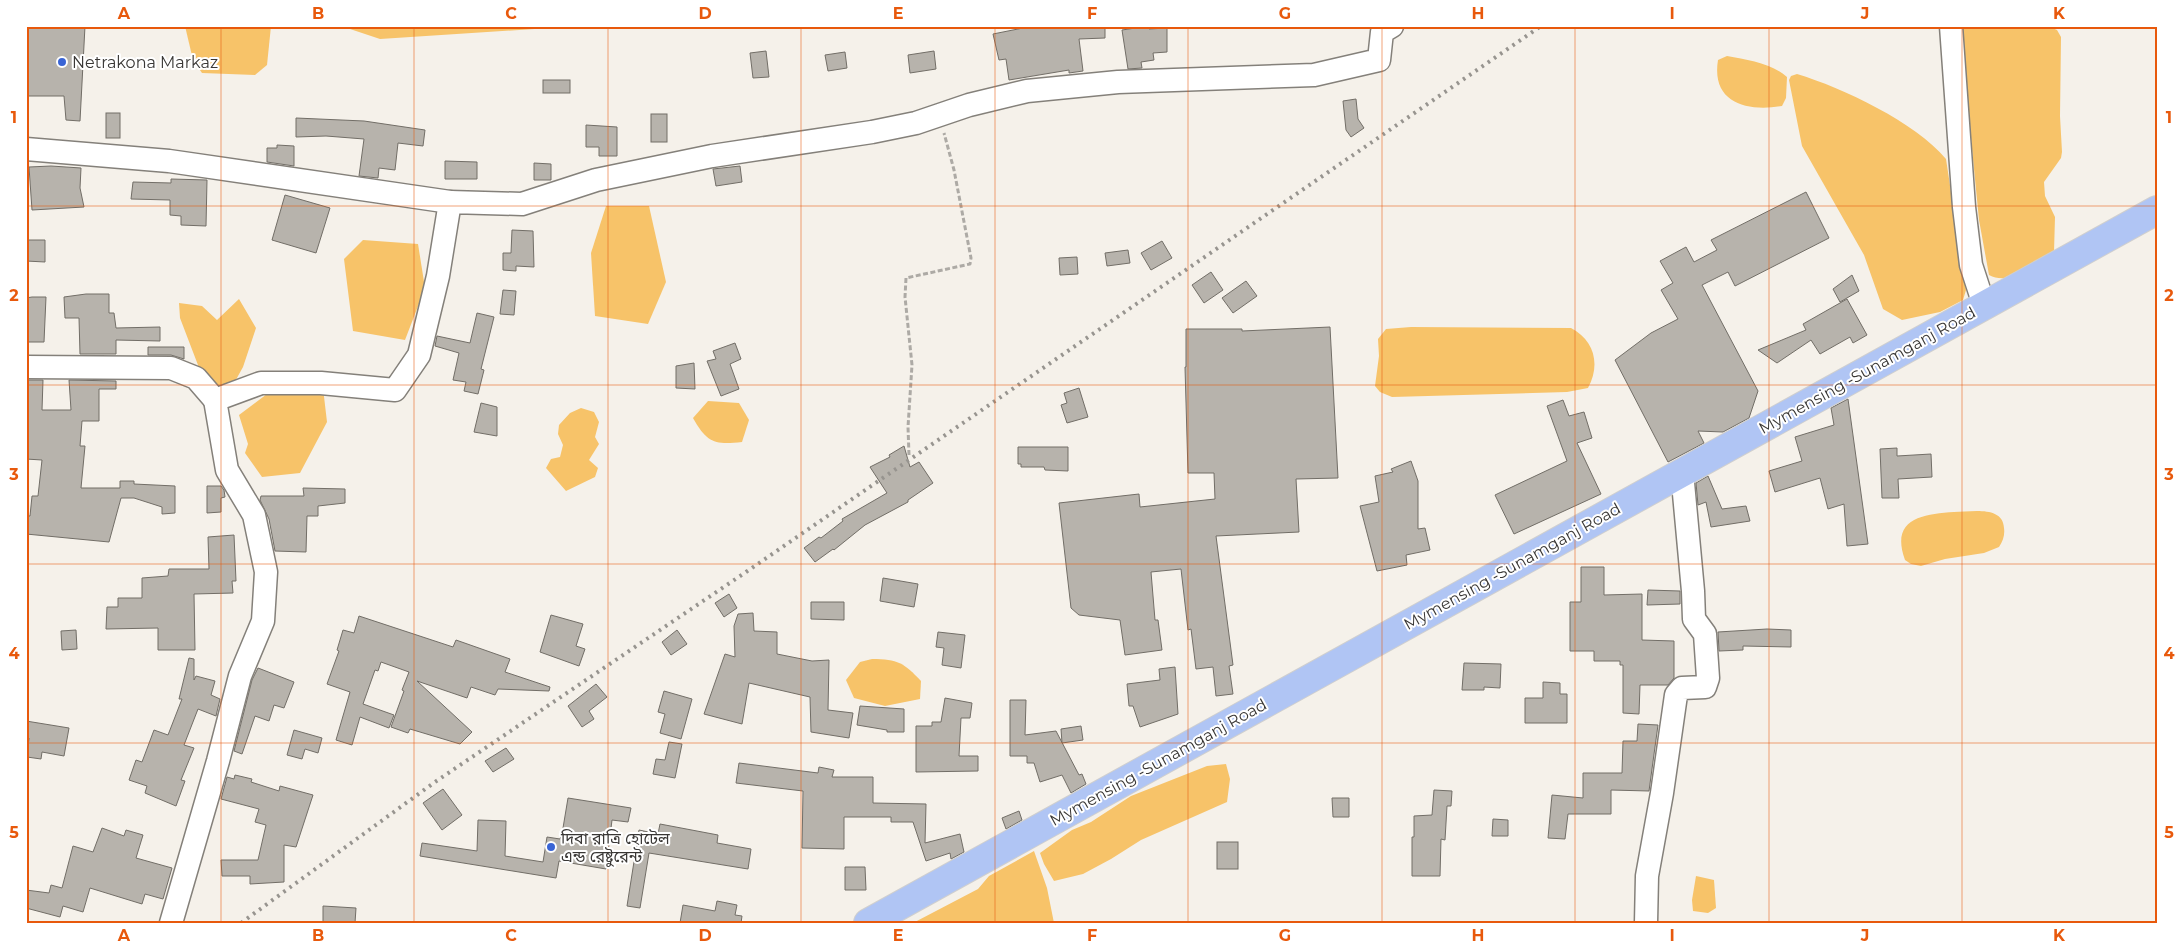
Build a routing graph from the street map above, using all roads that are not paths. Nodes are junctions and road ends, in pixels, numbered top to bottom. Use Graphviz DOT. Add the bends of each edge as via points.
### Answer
graph roads {
  1 [pos="1392,26"];
  2 [pos="1951,26"];
  3 [pos="26,149"];
  4 [pos="450,202"];
  5 [pos="2157,210"];
  6 [pos="1984,305"];
  7 [pos="26,367"];
  8 [pos="215,400"];
  9 [pos="1682,472"];
  10 [pos="171,923"];
  11 [pos="868,923"];
  12 [pos="1646,923"];
  1 -- 4 [label="street" via="1382,32 1379,60 1314,75 1118,82 1027,91 993,98 916,123 712,156 596,180 522,204"];
  2 -- 6 [label="street" via="1964,207 1971,264"];
  3 -- 4 [label="street" via="169,160"];
  4 -- 8 [label="street" via="438,276 419,355 395,390 321,383 261,383"];
  5 -- 6 [label="main road, Mymensing -Sunamganj Road"];
  6 -- 9 [label="main road, Mymensing -Sunamganj Road"];
  7 -- 8 [label="street" via="171,368 196,378"];
  8 -- 10 [label="street" via="227,470 254,515 266,572 263,621 240,676"];
  9 -- 11 [label="main road, Mymensing -Sunamganj Road"];
  9 -- 12 [label="street" via="1694,619 1705,634 1708,678 1705,687 1682,688 1676,695 1647,876"];
}
